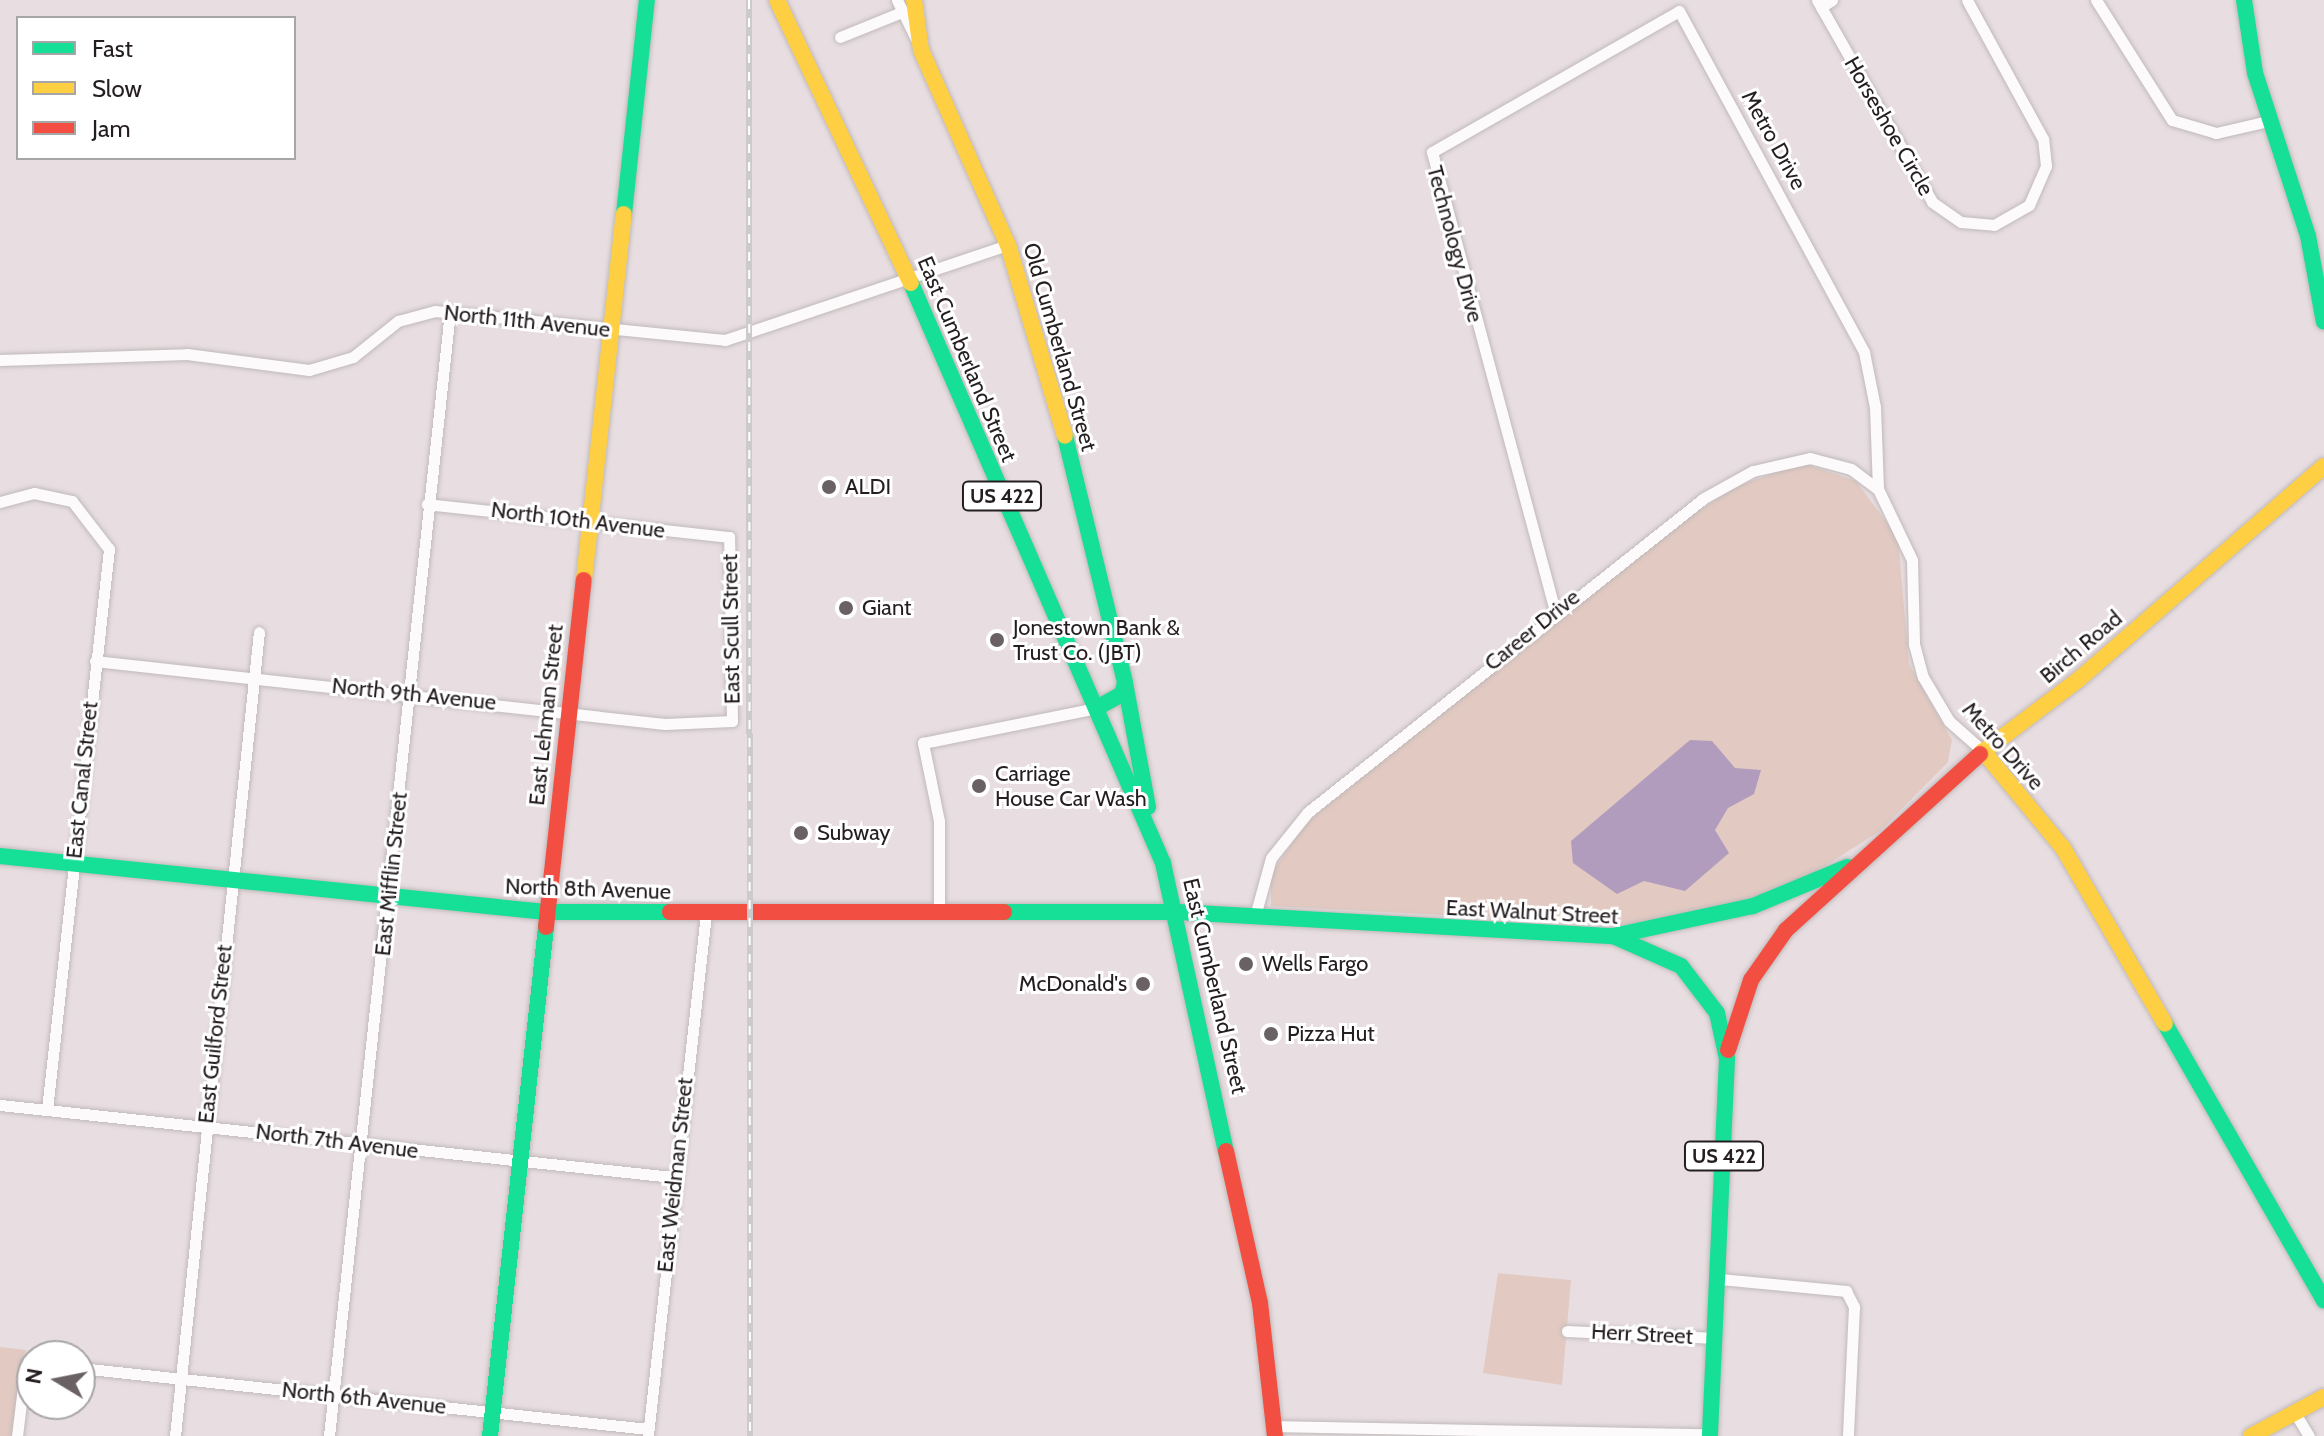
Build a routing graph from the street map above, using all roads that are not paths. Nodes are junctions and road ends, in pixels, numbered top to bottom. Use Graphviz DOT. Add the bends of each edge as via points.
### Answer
graph roads {
  1 [pos="647,0"];
  2 [pos="777,0"];
  3 [pos="897,0"];
  4 [pos="1832,0"];
  5 [pos="1967,0"];
  6 [pos="2096,0"];
  7 [pos="2244,0"];
  8 [pos="1819,3"];
  9 [pos="908,6"];
  10 [pos="1679,11"];
  11 [pos="840,37"];
  12 [pos="2268,121"];
  13 [pos="1008,245"];
  14 [pos="911,283"];
  15 [pos="450,311"];
  16 [pos="2324,322"];
  17 [pos="610,329"];
  18 [pos="0,360"];
  19 [pos="2324,466"];
  20 [pos="1878,489"];
  21 [pos="0,502"];
  22 [pos="427,504"];
  23 [pos="589,521"];
  24 [pos="729,537"];
  25 [pos="1555,611"];
  26 [pos="259,632"];
  27 [pos="95,661"];
  28 [pos="250,676"];
  29 [pos="1125,683"];
  30 [pos="408,694"];
  31 [pos="1097,708"];
  32 [pos="569,712"];
  33 [pos="732,721"];
  34 [pos="1983,751"];
  35 [pos="1154,842"];
  36 [pos="0,856"];
  37 [pos="1863,859"];
  38 [pos="73,860"];
  39 [pos="1163,863"];
  40 [pos="231,879"];
  41 [pos="389,897"];
  42 [pos="939,911"];
  43 [pos="546,912"];
  44 [pos="1178,912"];
  45 [pos="706,914"];
  46 [pos="1232,914"];
  47 [pos="1255,916"];
  48 [pos="1613,936"];
  49 [pos="1727,1059"];
  50 [pos="0,1105"];
  51 [pos="47,1110"];
  52 [pos="205,1126"];
  53 [pos="363,1143"];
  54 [pos="518,1162"];
  55 [pos="673,1177"];
  56 [pos="1720,1279"];
  57 [pos="2324,1301"];
  58 [pos="1567,1331"];
  59 [pos="1717,1338"];
  60 [pos="96,1370"];
  61 [pos="180,1378"];
  62 [pos="334,1394"];
  63 [pos="2324,1397"];
  64 [pos="493,1411"];
  65 [pos="2295,1413"];
  66 [pos="1275,1431"];
  67 [pos="648,1432"];
  68 [pos="1418,1434"];
  69 [pos="1538,1435"];
  70 [pos="1710,1435"];
  71 [pos="175,1436"];
  72 [pos="329,1436"];
  73 [pos="490,1436"];
  74 [pos="1848,1436"];
  75 [pos="2251,1436"];
  76 [pos="2309,1436"];
  1 -- 17 [label="main road, East Lehman Street"];
  2 -- 14 [label="main road, East Cumberland Street / US 422"];
  3 -- 9 [label="street"];
  4 -- 8 [label="street"];
  5 -- 8 [label="street, Horseshoe Circle" via="2043,139 2046,166 2029,205 1994,225 1961,222 1932,202"];
  6 -- 12 [label="street" via="2172,120 2216,133"];
  7 -- 12 [label="main road"];
  9 -- 11 [label="street"];
  9 -- 13 [label="main road, Old Cumberland Street" via="921,50"];
  10 -- 20 [label="street, Metro Drive" via="1864,352 1875,407"];
  10 -- 25 [label="street, Technology Drive" via="1432,152"];
  12 -- 16 [label="main road" via="2308,236"];
  13 -- 14 [label="street, North 11th Avenue"];
  13 -- 29 [label="main road, Old Cumberland Street" via="1053,388"];
  14 -- 17 [label="street, North 11th Avenue" via="725,340"];
  14 -- 31 [label="main road, East Cumberland Street / US 422"];
  15 -- 17 [label="street, North 11th Avenue"];
  15 -- 18 [label="street, North 11th Avenue" via="419,312 353,357 309,370 187,354"];
  15 -- 22 [label="street, East Mifflin Street"];
  17 -- 23 [label="main road, East Lehman Street"];
  19 -- 34 [label="main road, Birch Road" via="2078,680"];
  20 -- 25 [label="street, Career Drive" via="1824,460 1753,471 1704,498"];
  20 -- 34 [label="street, Metro Drive" via="1912,560 1914,644 1923,677 1949,721"];
  21 -- 27 [label="street, East Canal Street" via="34,493 72,501 109,549"];
  22 -- 23 [label="street, North 10th Avenue"];
  22 -- 30 [label="street, East Mifflin Street"];
  23 -- 24 [label="street, North 10th Avenue"];
  23 -- 32 [label="main road, East Lehman Street"];
  24 -- 33 [label="street, East Scull Street"];
  25 -- 47 [label="street, Career Drive" via="1308,812 1271,858"];
  26 -- 28 [label="street, East Guilford Street"];
  27 -- 28 [label="street, North 9th Avenue"];
  27 -- 38 [label="street, East Canal Street"];
  28 -- 30 [label="street, North 9th Avenue"];
  28 -- 40 [label="street, East Guilford Street"];
  29 -- 31 [label="main road" via="1122,694"];
  29 -- 35 [label="main road, Old Cumberland Street"];
  30 -- 32 [label="street, North 9th Avenue"];
  30 -- 41 [label="street, East Mifflin Street"];
  31 -- 35 [label="main road, East Cumberland Street / US 422"];
  31 -- 42 [label="street" via="923,743 939,821"];
  32 -- 33 [label="street, North 9th Avenue" via="665,724"];
  32 -- 43 [label="main road, East Lehman Street"];
  34 -- 37 [label="main road, Birch Road"];
  34 -- 57 [label="main road, Metro Drive" via="2063,848"];
  35 -- 39 [label="main road, East Cumberland Street / US 422"];
  36 -- 38 [label="main road, North 8th Avenue"];
  37 -- 48 [label="main road, Birch Road" via="1753,906"];
  37 -- 49 [label="main road, Birch Road" via="1766,954 1732,1025"];
  38 -- 40 [label="main road, North 8th Avenue"];
  38 -- 51 [label="street, East Canal Street"];
  39 -- 44 [label="main road, East Cumberland Street / US 422"];
  39 -- 46 [label="main road, US 422" via="1198,901"];
  40 -- 41 [label="main road, North 8th Avenue"];
  40 -- 52 [label="street, East Guilford Street"];
  41 -- 43 [label="main road, North 8th Avenue"];
  41 -- 53 [label="street, East Mifflin Street"];
  42 -- 44 [label="main road, North 8th Avenue"];
  42 -- 45 [label="main road, North 8th Avenue"];
  43 -- 45 [label="main road, North 8th Avenue"];
  43 -- 54 [label="main road, East Lehman Street"];
  44 -- 46 [label="main road, East Walnut Street"];
  44 -- 66 [label="main road, East Cumberland Street / US 422" via="1237,1189"];
  45 -- 55 [label="street, East Weidman Street"];
  46 -- 47 [label="main road, East Walnut Street / US 422"];
  47 -- 48 [label="main road, East Walnut Street / US 422"];
  48 -- 49 [label="main road, East Walnut Street / US 422" via="1667,955 1693,977 1717,1013"];
  49 -- 56 [label="main road, East Walnut Street / US 422"];
  50 -- 51 [label="street, North 7th Avenue"];
  51 -- 52 [label="street, North 7th Avenue"];
  52 -- 53 [label="street, North 7th Avenue"];
  52 -- 61 [label="street, East Guilford Street"];
  53 -- 54 [label="street, North 7th Avenue"];
  53 -- 62 [label="street, East Mifflin Street"];
  54 -- 55 [label="street, North 7th Avenue"];
  54 -- 64 [label="main road, East Lehman Street"];
  55 -- 67 [label="street, East Weidman Street"];
  56 -- 59 [label="main road, East Walnut Street / US 422"];
  56 -- 74 [label="street" via="1846,1291 1854,1307"];
  58 -- 59 [label="street, Herr Street"];
  59 -- 70 [label="main road, East Walnut Street / US 422"];
  60 -- 61 [label="street, North 6th Avenue"];
  61 -- 62 [label="street, North 6th Avenue"];
  61 -- 71 [label="street, East Guilford Street"];
  62 -- 64 [label="street, North 6th Avenue"];
  62 -- 72 [label="street, East Mifflin Street"];
  63 -- 65 [label="main road"];
  64 -- 67 [label="street, North 6th Avenue"];
  64 -- 73 [label="main road, East Lehman Street"];
  65 -- 75 [label="main road"];
  65 -- 76 [label="street"];
  66 -- 68 [label="street"];
  68 -- 69 [label="street"];
  69 -- 70 [label="street"];
}
